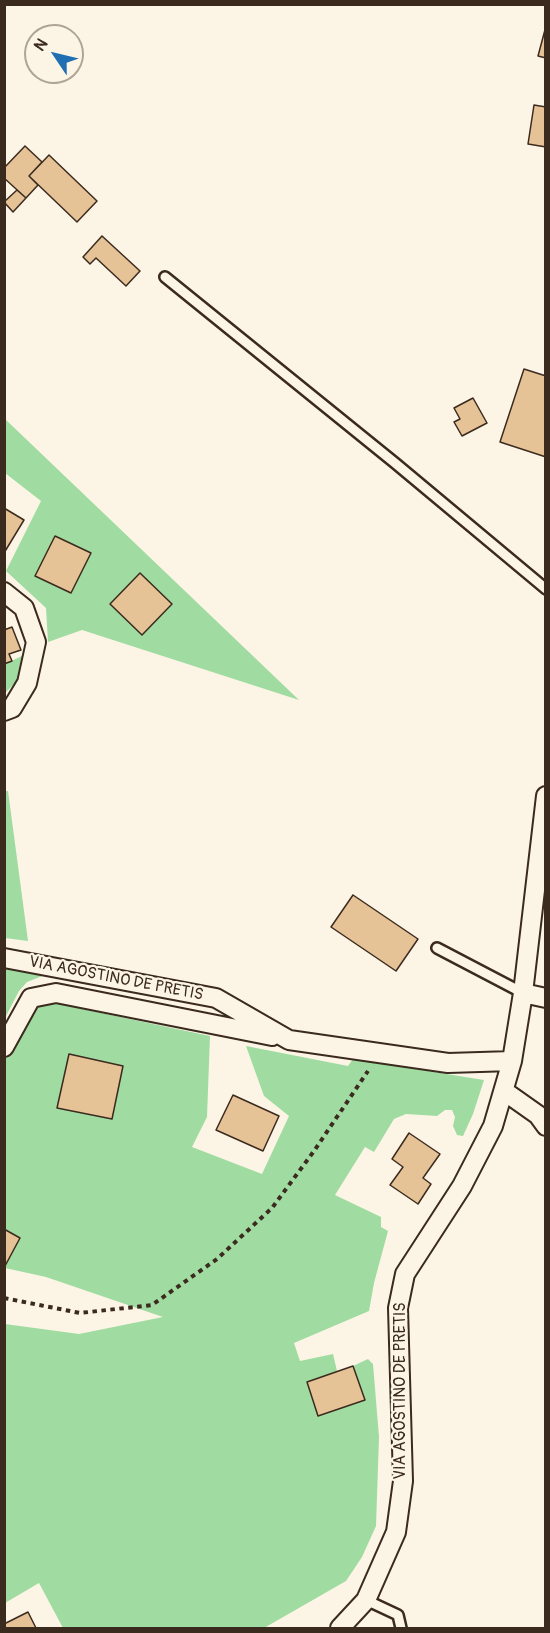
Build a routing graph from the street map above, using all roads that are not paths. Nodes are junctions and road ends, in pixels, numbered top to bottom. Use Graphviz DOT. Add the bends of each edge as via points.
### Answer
graph roads {
  1 [pos="165,277"];
  2 [pos="546,589"];
  3 [pos="4,592"];
  4 [pos="4,711"];
  5 [pos="546,796"];
  6 [pos="543,839"];
  7 [pos="437,948"];
  8 [pos="4,958"];
  9 [pos="523,993"];
  10 [pos="546,998"];
  11 [pos="289,1040"];
  12 [pos="4,1047"];
  13 [pos="512,1061"];
  14 [pos="504,1092"];
  15 [pos="546,1126"];
  16 [pos="366,1600"];
  17 [pos="340,1629"];
  18 [pos="400,1629"];
  1 -- 2 [label="lane"];
  3 -- 4 [label="street" via="24,608 36,642 27,683 12,708"];
  5 -- 6 [label="street, VIA AGOSTINO DE PRETIS"];
  6 -- 9 [label="street, VIA AGOSTINO DE PRETIS"];
  7 -- 9 [label="lane"];
  8 -- 11 [label="street, VIA AGOSTINO DE PRETIS" via="216,998"];
  9 -- 10 [label="street"];
  9 -- 13 [label="street, VIA AGOSTINO DE PRETIS"];
  11 -- 12 [label="street, VIA AGOSTINO DE PRETIS" via="56,993 31,998"];
  11 -- 13 [label="street, VIA AGOSTINO DE PRETIS" via="448,1063"];
  13 -- 14 [label="street, VIA AGOSTINO DE PRETIS"];
  14 -- 15 [label="street" via="538,1114"];
  14 -- 16 [label="street, VIA AGOSTINO DE PRETIS" via="493,1126 462,1186 405,1274 398,1308 403,1481 396,1532"];
  16 -- 17 [label="street, VIA AGOSTINO DE PRETIS"];
  16 -- 18 [label="lane" via="398,1615"];
}
